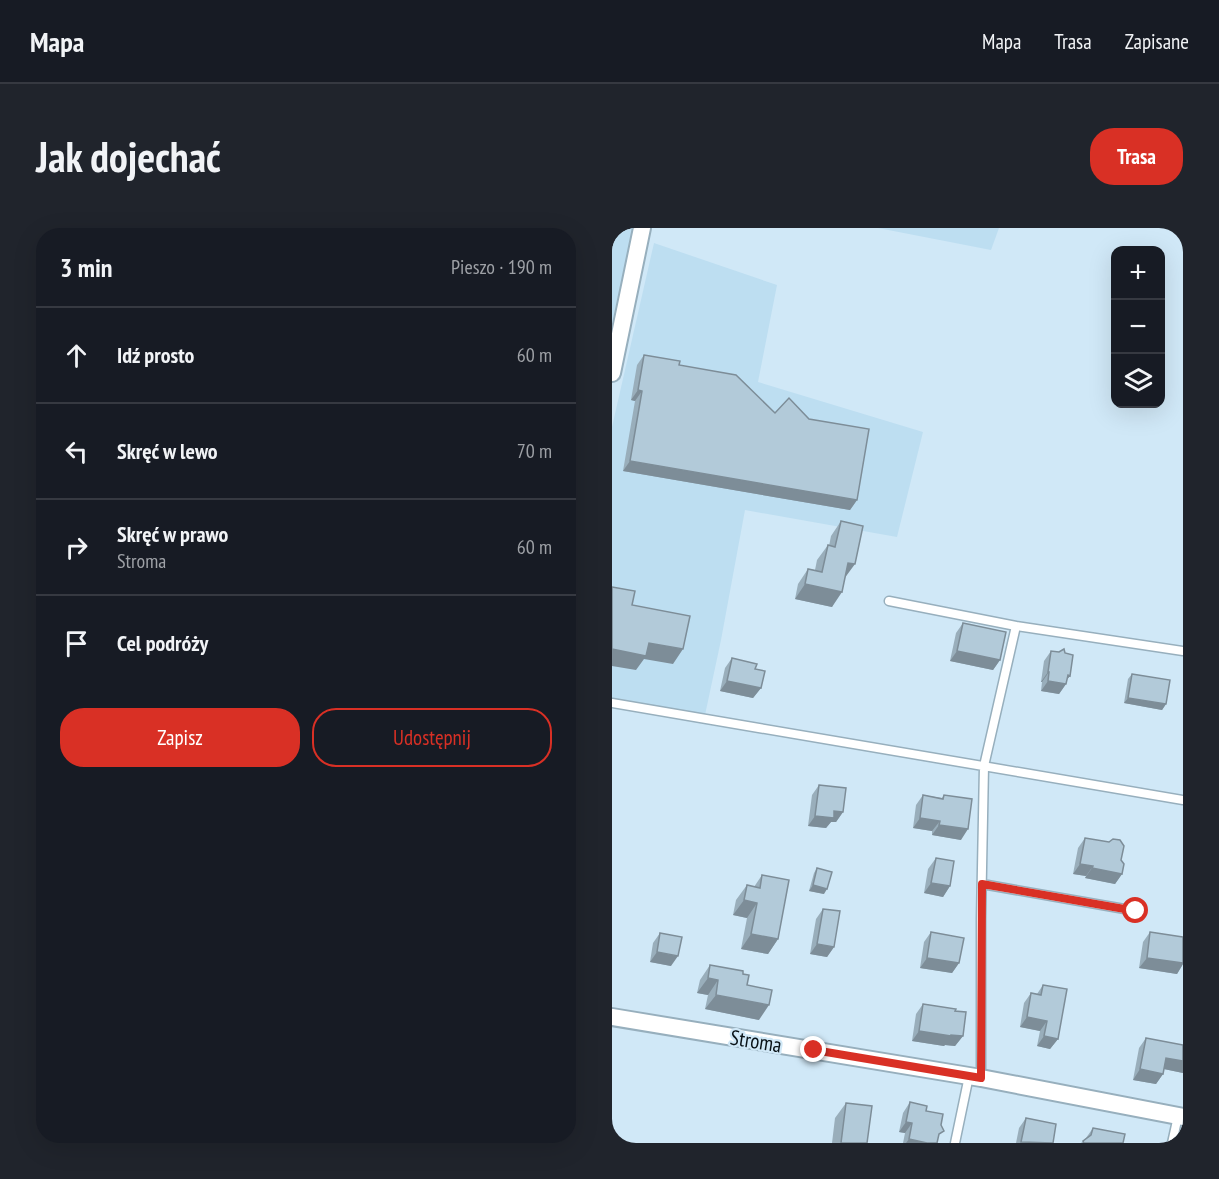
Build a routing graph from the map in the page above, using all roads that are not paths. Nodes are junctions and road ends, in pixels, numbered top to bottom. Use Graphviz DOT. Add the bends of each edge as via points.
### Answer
graph roads {
  1 [pos="642,228"];
  2 [pos="612,373"];
  3 [pos="889,602"];
  4 [pos="1016,626"];
  5 [pos="1183,651"];
  6 [pos="612,703"];
  7 [pos="984,766"];
  8 [pos="1183,800"];
  9 [pos="982,884"];
  10 [pos="1136,911"];
  11 [pos="612,1017"];
  12 [pos="975,1077"];
  13 [pos="1180,1117"];
  14 [pos="955,1143"];
  15 [pos="1172,1143"];
  1 -- 2 [label="street"];
  3 -- 4 [label="lane"];
  4 -- 5 [label="lane"];
  4 -- 7 [label="lane"];
  6 -- 7 [label="lane"];
  7 -- 8 [label="lane"];
  7 -- 9 [label="lane"];
  9 -- 10 [label="lane"];
  9 -- 12 [label="lane"];
  11 -- 12 [label="street, Stroma"];
  12 -- 13 [label="street, Stroma"];
  12 -- 14 [label="lane"];
  13 -- 15 [label="lane"];
}
